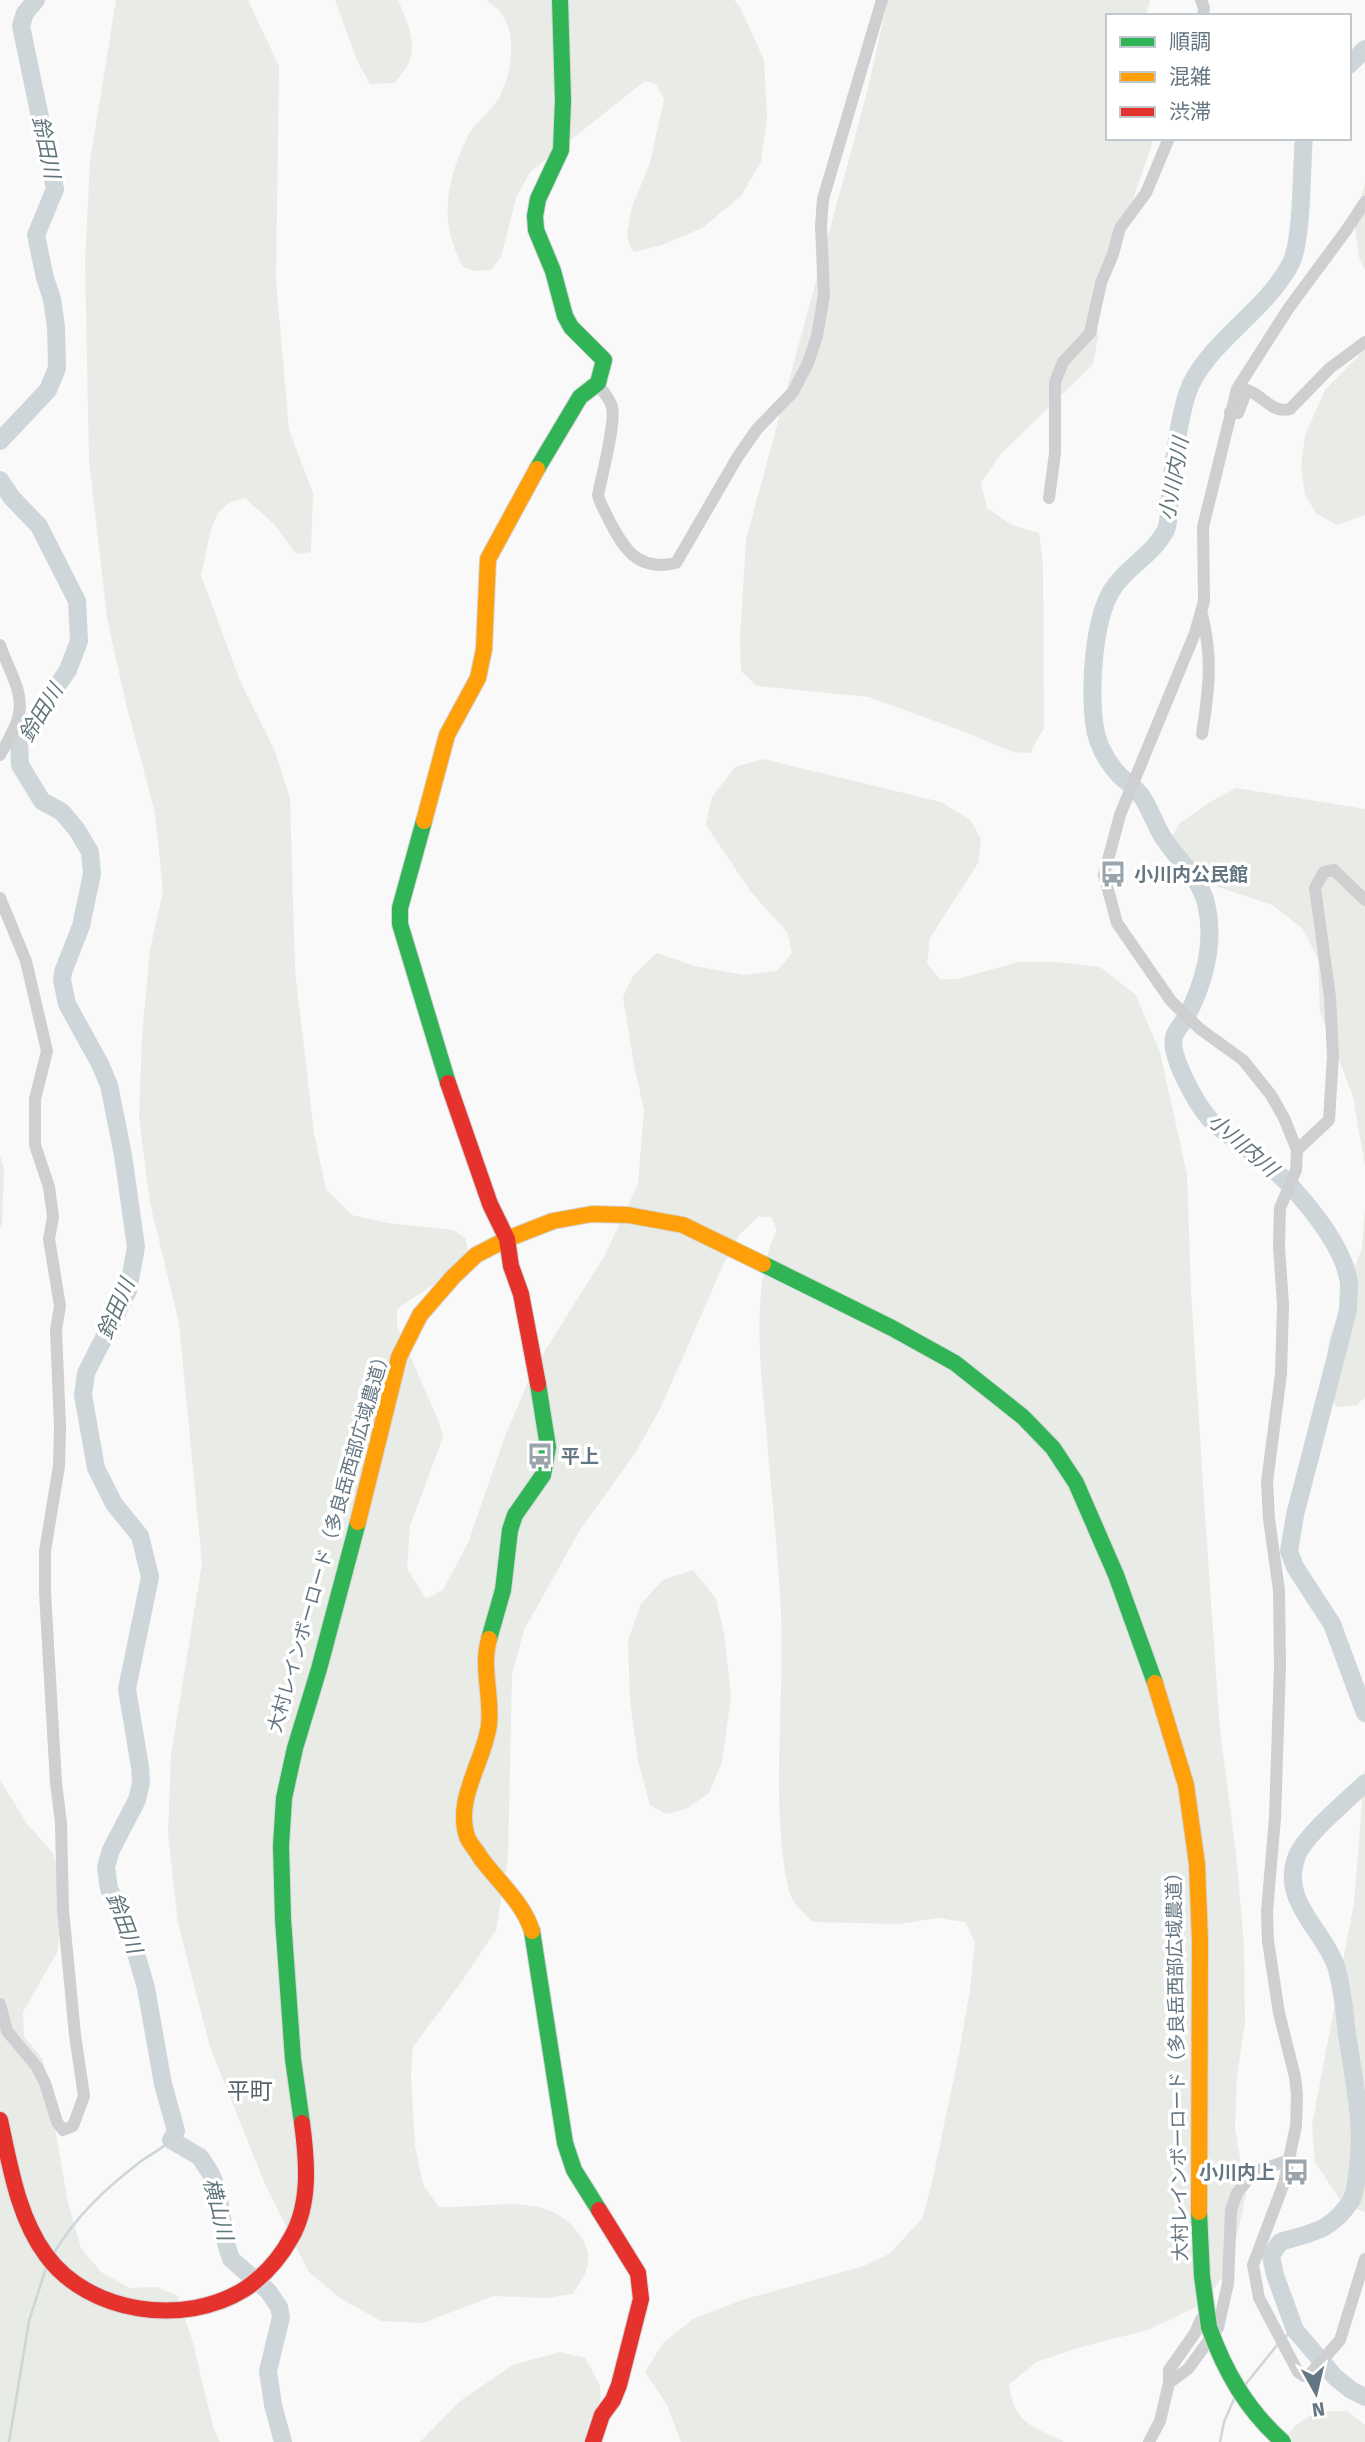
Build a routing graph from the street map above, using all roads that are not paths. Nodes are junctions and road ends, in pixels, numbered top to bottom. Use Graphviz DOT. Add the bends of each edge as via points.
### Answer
graph roads {
  1 [pos="560,0"];
  2 [pos="882,0"];
  3 [pos="1168,140"];
  4 [pos="1365,202"];
  5 [pos="1365,342"];
  6 [pos="598,383"];
  7 [pos="1230,412"];
  8 [pos="1049,498"];
  9 [pos="1201,610"];
  10 [pos="0,645"];
  11 [pos="1202,734"];
  12 [pos="0,755"];
  13 [pos="0,898"];
  14 [pos="1365,901"];
  15 [pos="1297,1150"];
  16 [pos="507,1239"];
  17 [pos="0,2004"];
  18 [pos="0,2120"];
  19 [pos="1290,2160"];
  20 [pos="1365,2259"];
  21 [pos="1208,2322"];
  22 [pos="1169,2383"];
  23 [pos="593,2442"];
  24 [pos="1149,2442"];
  25 [pos="1283,2442"];
  1 -- 6 [label="street" via="561,150 538,200 536,230 565,316 604,360"];
  2 -- 6 [label="street" via="823,199 824,295 808,363 793,392 750,438 676,563 662,566 639,559 625,548 600,504 613,410"];
  3 -- 8 [label="street" via="1146,193 1121,228 1101,283 1090,333 1063,362 1055,382 1055,453"];
  4 -- 7 [label="street" via="1251,366"];
  5 -- 7 [label="street" via="1330,368 1290,408 1276,409 1247,390 1238,413"];
  6 -- 16 [label="street" via="580,397 488,559 484,649 478,678 447,734 400,908 400,924 456,1108"];
  7 -- 9 [label="street" via="1203,527"];
  9 -- 11 [label="street" via="1209,642 1210,680"];
  9 -- 15 [label="street" via="1119,815 1104,876 1117,923 1171,1001 1243,1060 1271,1095"];
  10 -- 12 [label="street" via="17,688 20,712"];
  13 -- 17 [label="street" via="26,961 47,1051 35,1099 35,1145 53,1217 49,1239 60,1306 56,1330 60,1426 58,1476 45,1551 45,1592 63,1909 84,2096 73,2126 63,2130 57,2122 45,2083 7,2031"];
  14 -- 15 [label="street" via="1334,870 1324,872 1315,888 1330,998 1329,1120"];
  15 -- 19 [label="street" via="1296,1170 1280,1208 1281,1374 1267,1482 1279,1590 1280,1666 1268,1941 1297,2095"];
  16 -- 18 [label="street, 大村レインボーロード（多良岳西部広域農道）" via="476,1255 453,1277 420,1315 399,1357 318,1673 292,1749 281,1863 307,2174 293,2235 269,2271 235,2295 212,2304 180,2311 140,2309 98,2297 62,2274 40,2247 13,2178"];
  16 -- 21 [label="street, 大村レインボーロード（多良岳西部広域農道）" via="553,1221 592,1214 683,1224 955,1363 1037,1430 1076,1483 1116,1575 1186,1785 1197,1864 1199,2238"];
  16 -- 23 [label="street" via="548,1447 543,1475 510,1530 503,1590 485,1655 489,1723 464,1812 468,1839 528,1918 533,1934 565,2143 574,2170 638,2273 641,2299 628,2357"];
  19 -- 20 [label="street" via="1253,2265 1259,2298 1271,2325 1304,2376 1340,2340"];
  19 -- 22 [label="street" via="1262,2169 1237,2193 1231,2210 1228,2283 1218,2328 1188,2369"];
  21 -- 22 [label="street" via="1202,2319 1169,2370"];
  21 -- 25 [label="street, 大村レインボーロード（多良岳西部広域農道）, bridge" via="1231,2382 1248,2407"];
  22 -- 24 [label="street" via="1160,2421"];
}
